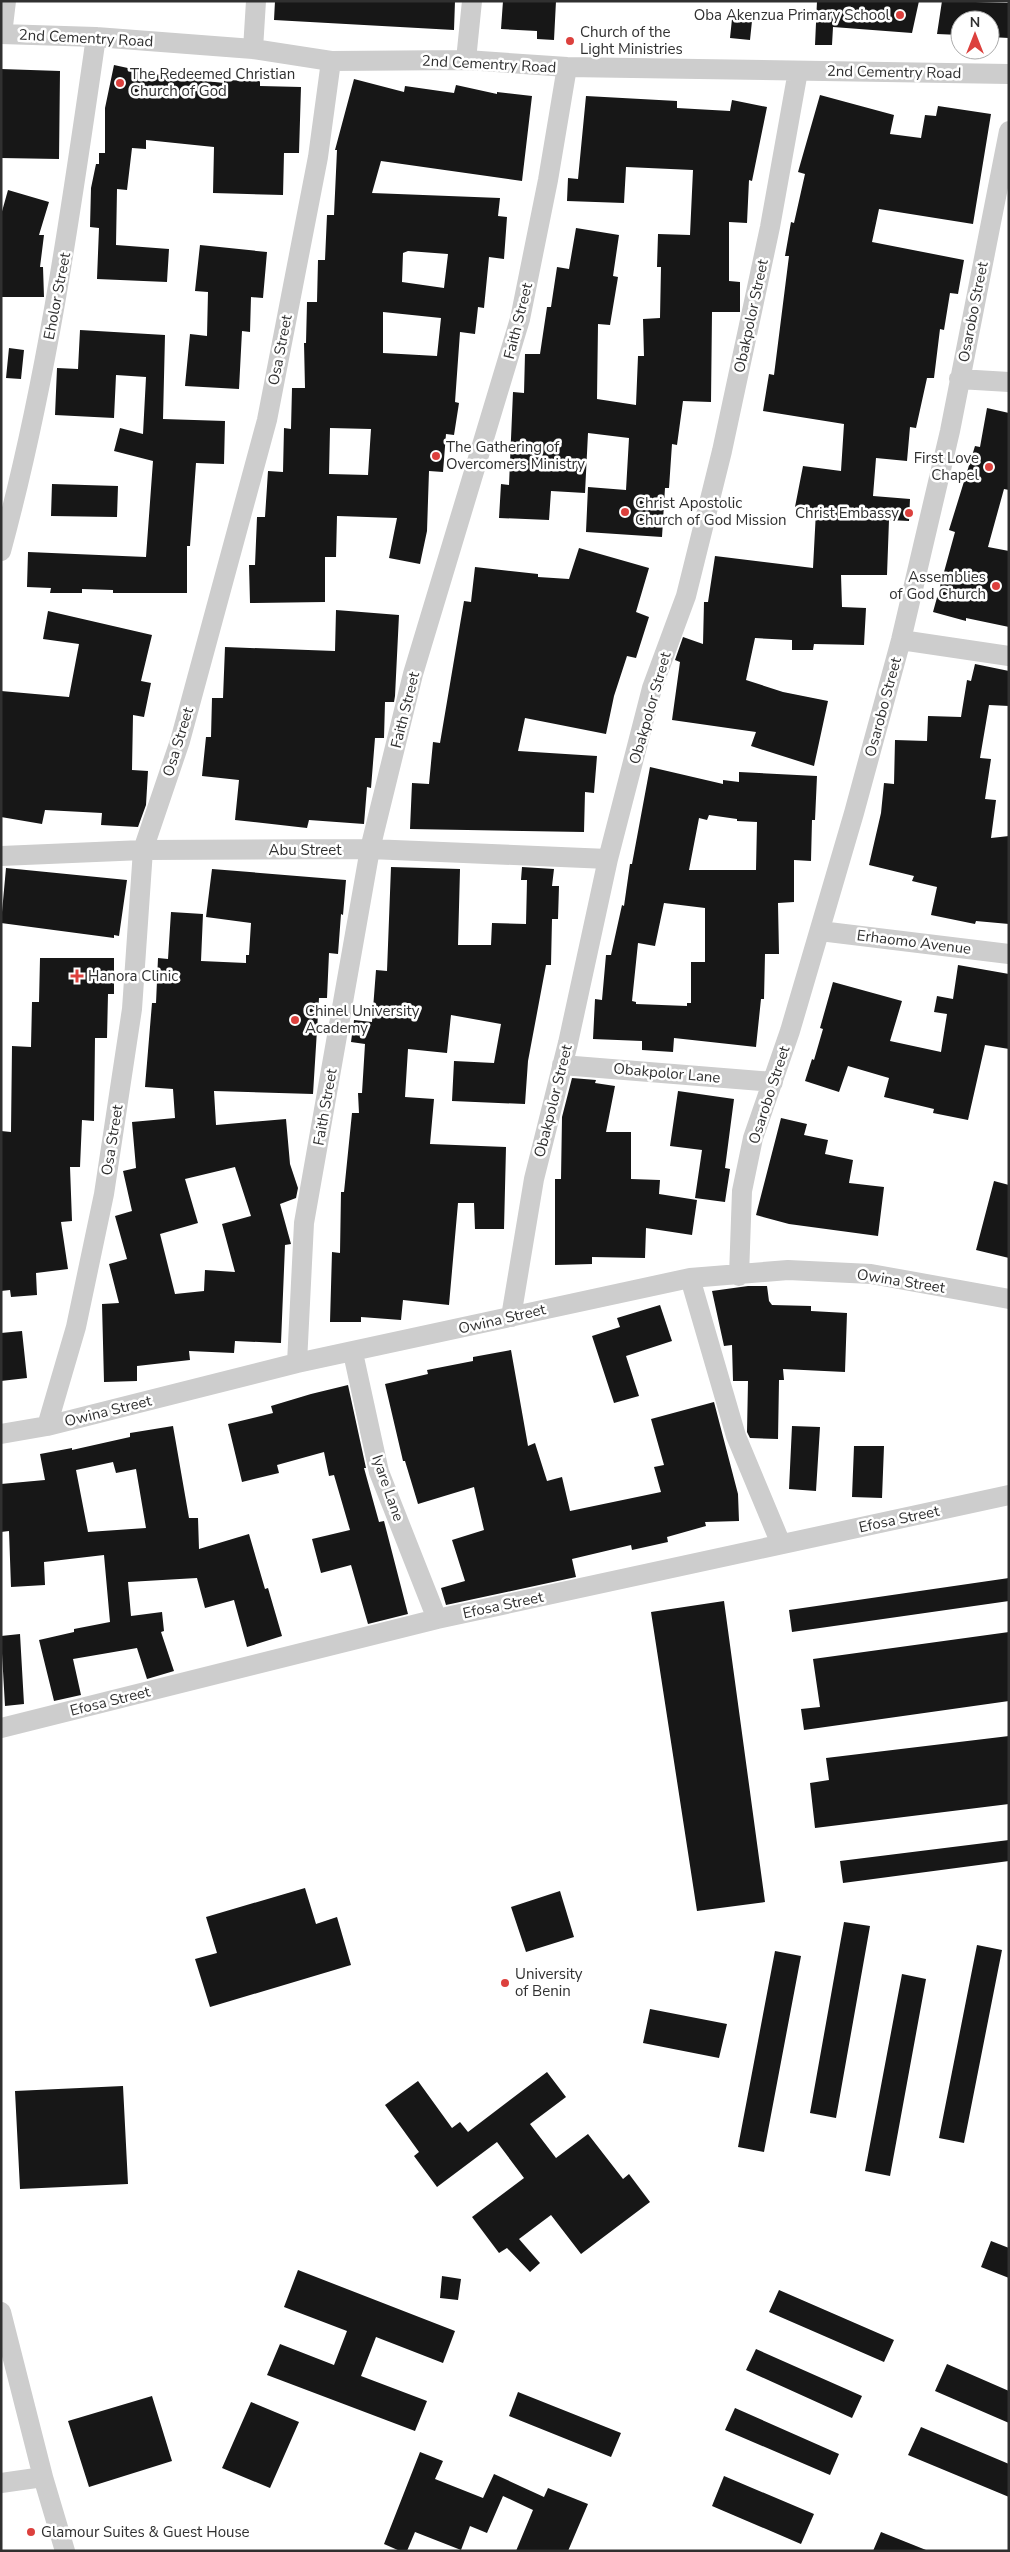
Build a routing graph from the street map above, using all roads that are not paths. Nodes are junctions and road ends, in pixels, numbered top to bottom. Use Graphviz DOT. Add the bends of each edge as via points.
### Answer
graph roads {
  1 [pos="6,1"];
  2 [pos="256,1"];
  3 [pos="472,1"];
  4 [pos="1,34"];
  5 [pos="96,37"];
  6 [pos="253,49"];
  7 [pos="466,60"];
  8 [pos="331,61"];
  9 [pos="566,67"];
  10 [pos="798,71"];
  11 [pos="1009,74"];
  12 [pos="1009,131"];
  13 [pos="959,379"];
  14 [pos="1009,382"];
  15 [pos="1,551"];
  16 [pos="901,640"];
  17 [pos="1009,656"];
  18 [pos="143,850"];
  19 [pos="370,850"];
  20 [pos="1,856"];
  21 [pos="608,859"];
  22 [pos="820,931"];
  23 [pos="1009,954"];
  24 [pos="562,1065"];
  25 [pos="772,1082"];
  26 [pos="739,1276"];
  27 [pos="690,1278"];
  28 [pos="1009,1299"];
  29 [pos="511,1317"];
  30 [pos="353,1353"];
  31 [pos="297,1363"];
  32 [pos="47,1426"];
  33 [pos="1,1434"];
  34 [pos="1009,1495"];
  35 [pos="781,1544"];
  36 [pos="438,1619"];
  37 [pos="1,1728"];
  38 [pos="1,2312"];
  39 [pos="44,2477"];
  40 [pos="1,2483"];
  41 [pos="65,2551"];
  1 -- 4 [label="street"];
  2 -- 6 [label="street"];
  3 -- 7 [label="street"];
  4 -- 5 [label="street, 2nd Cementry Road"];
  5 -- 6 [label="street, 2nd Cementry Road"];
  5 -- 15 [label="street, Eholor Street" via="64,258 25,462"];
  6 -- 8 [label="street, 2nd Cementry Road"];
  7 -- 8 [label="street, 2nd Cementry Road"];
  7 -- 9 [label="street, 2nd Cementry Road"];
  8 -- 18 [label="street, Osa Street" via="318,157 267,420 180,741"];
  9 -- 10 [label="street, 2nd Cementry Road"];
  9 -- 19 [label="street, Faith Street" via="548,180 520,319 413,674"];
  10 -- 11 [label="street, 2nd Cementry Road"];
  10 -- 21 [label="street, Obakpolor Street" via="770,227 722,451 686,596 652,688"];
  12 -- 13 [label="street, Osarobo Street"];
  13 -- 14 [label="street"];
  13 -- 16 [label="street, Osarobo Street"];
  16 -- 17 [label="street"];
  16 -- 22 [label="street, Osarobo Street"];
  18 -- 19 [label="street, Abu Street"];
  18 -- 20 [label="street, Abu Street"];
  18 -- 32 [label="street, Osa Street" via="132,1009 104,1194 76,1327"];
  19 -- 21 [label="street, Abu Street"];
  19 -- 31 [label="street, Faith Street" via="304,1223"];
  21 -- 24 [label="street, Obakpolor Street"];
  22 -- 23 [label="street, Erhaomo Avenue"];
  22 -- 25 [label="street, Osarobo Street"];
  24 -- 25 [label="street, Obakpolor Lane"];
  24 -- 29 [label="street, Obakpolor Street" via="534,1180"];
  25 -- 26 [label="street, Osarobo Street" via="753,1138 742,1191"];
  26 -- 27 [label="street, Owina Street"];
  26 -- 28 [label="street, Owina Street" via="788,1270 871,1274"];
  27 -- 29 [label="street, Owina Street"];
  27 -- 35 [label="street" via="736,1436"];
  29 -- 30 [label="street, Owina Street"];
  30 -- 31 [label="street, Owina Street"];
  30 -- 36 [label="street, Iyare Lane" via="379,1472"];
  31 -- 32 [label="street, Owina Street"];
  32 -- 33 [label="street, Owina Street"];
  34 -- 35 [label="street, Efosa Street"];
  35 -- 36 [label="street, Efosa Street"];
  36 -- 37 [label="street, Efosa Street"];
  38 -- 39 [label="street"];
  39 -- 40 [label="street"];
  39 -- 41 [label="street"];
}
